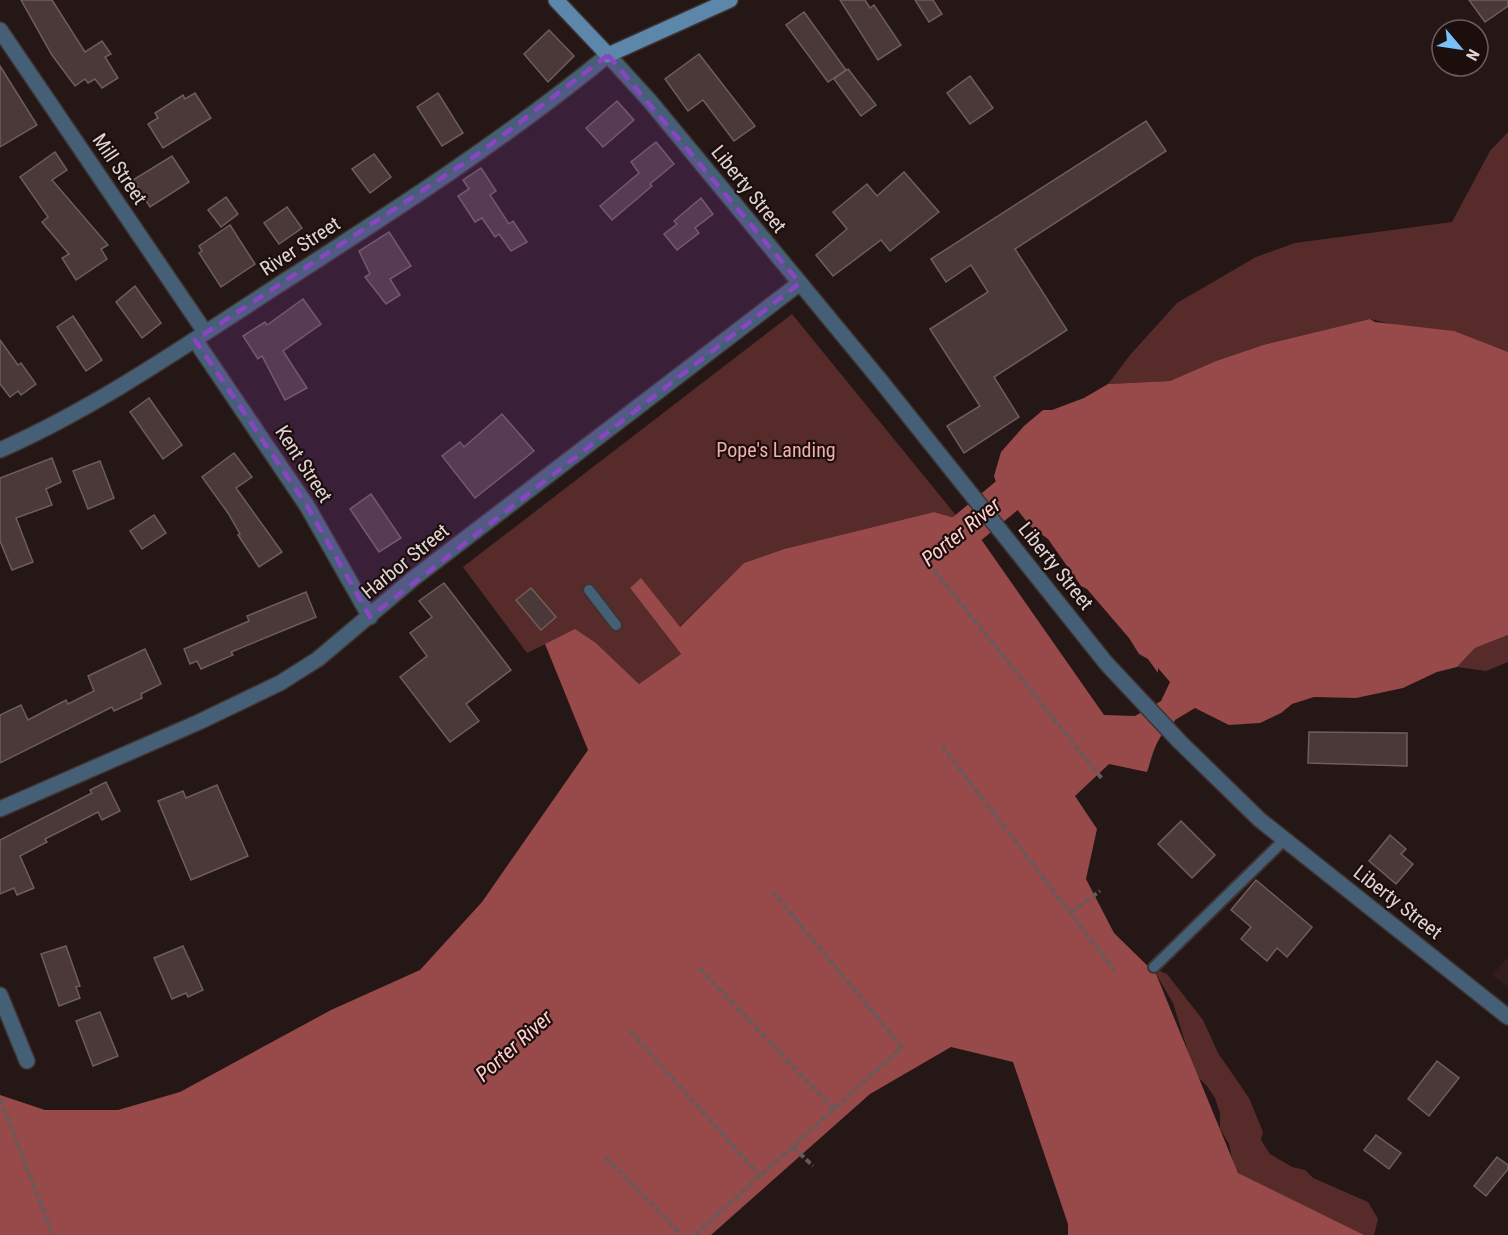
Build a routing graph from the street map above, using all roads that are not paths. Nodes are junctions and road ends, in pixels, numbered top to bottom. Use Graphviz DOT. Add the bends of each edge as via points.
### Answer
graph roads {
  1 [pos="556,0"];
  2 [pos="730,0"];
  3 [pos="0,30"];
  4 [pos="608,55"];
  5 [pos="800,283"];
  6 [pos="200,336"];
  7 [pos="0,450"];
  8 [pos="589,590"];
  9 [pos="370,617"];
  10 [pos="616,624"];
  11 [pos="0,809"];
  12 [pos="1285,839"];
  13 [pos="1154,967"];
  14 [pos="0,995"];
  15 [pos="1508,1017"];
  16 [pos="27,1061"];
  1 -- 4 [label="main road"];
  2 -- 4 [label="main road"];
  3 -- 6 [label="street, Mill Street"];
  4 -- 5 [label="street, Liberty Street"];
  4 -- 6 [label="street, River Street" via="478,154"];
  5 -- 9 [label="street, Harbor Street" via="414,578"];
  5 -- 12 [label="street, Liberty Street" via="1106,663 1180,742"];
  6 -- 7 [label="street, River Street" via="94,404"];
  6 -- 9 [label="street, Kent Street" via="307,506"];
  8 -- 10 [label="lane"];
  9 -- 11 [label="street, Harbor Street" via="318,659 280,683"];
  12 -- 13 [label="lane"];
  12 -- 15 [label="street, Liberty Street"];
  14 -- 16 [label="street"];
}
